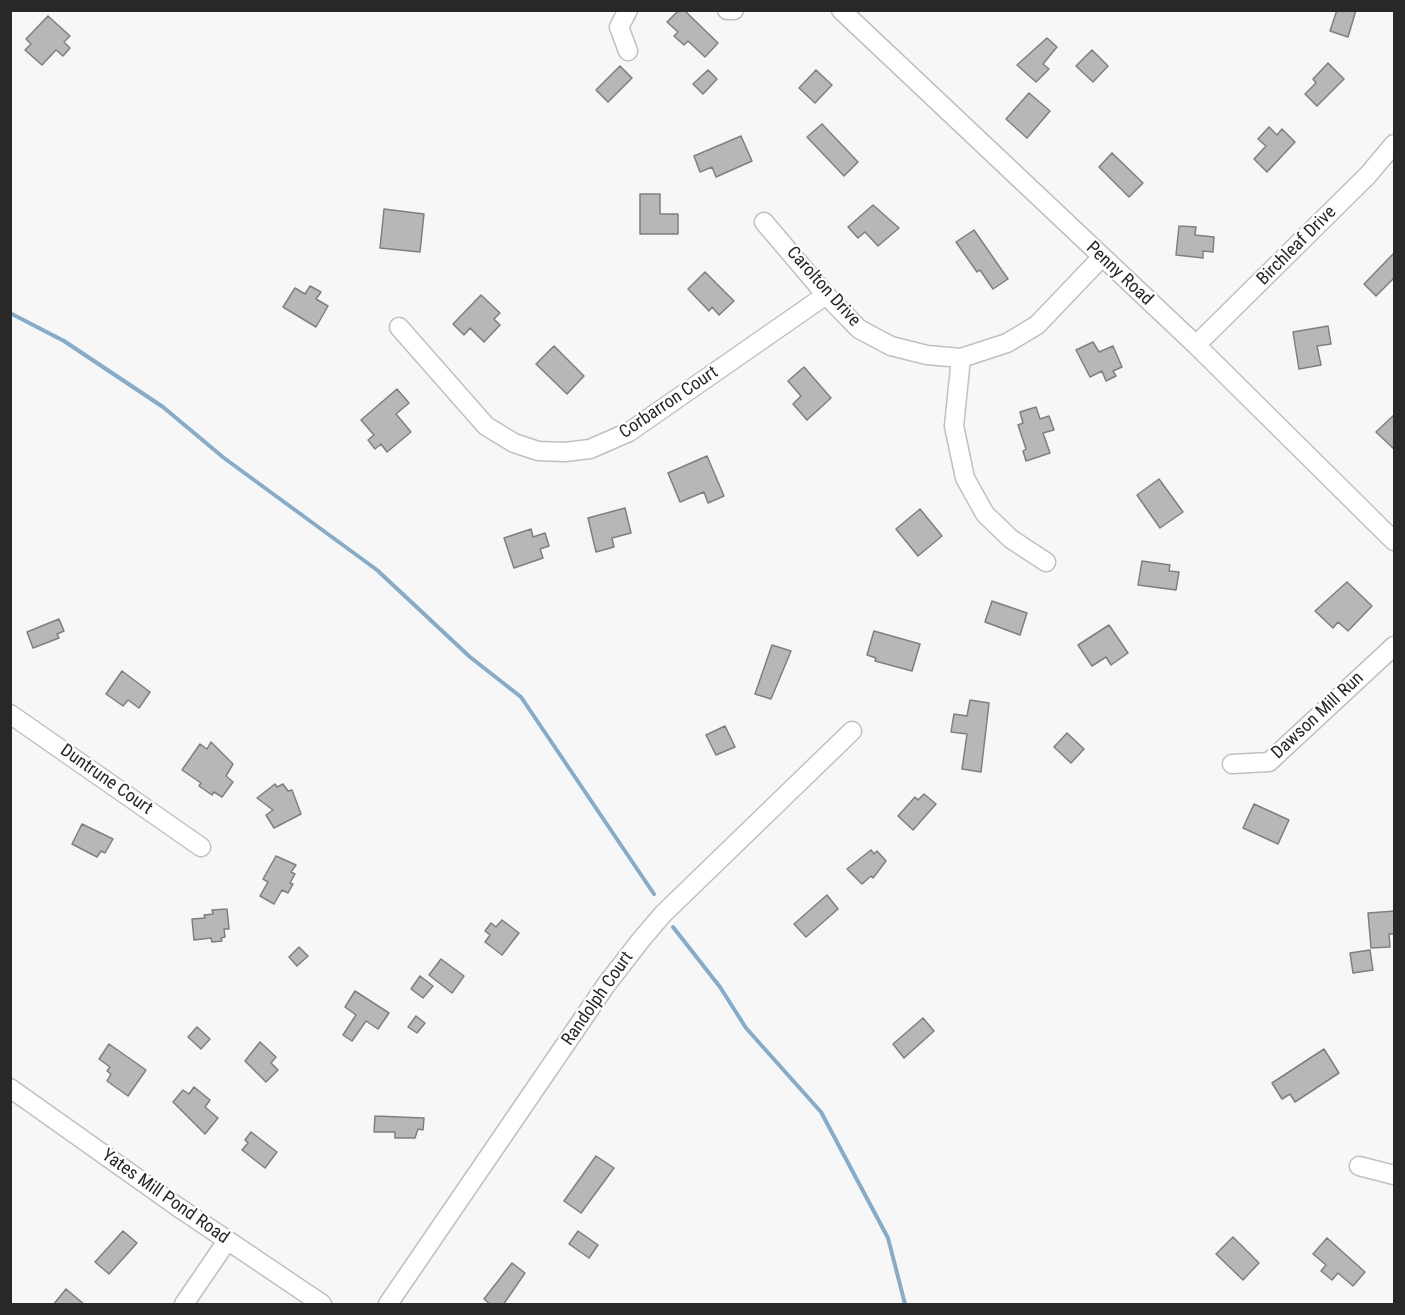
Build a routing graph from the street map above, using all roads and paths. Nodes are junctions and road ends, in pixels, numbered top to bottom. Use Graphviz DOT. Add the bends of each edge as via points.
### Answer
graph roads {
  1 [pos="628,10"];
  2 [pos="727,10"];
  3 [pos="734,10"];
  4 [pos="841,10"];
  5 [pos="628,51"];
  6 [pos="1395,144"];
  7 [pos="764,222"];
  8 [pos="1101,258"];
  9 [pos="826,295"];
  10 [pos="399,327"];
  11 [pos="1196,345"];
  12 [pos="961,358"];
  13 [pos="1395,541"];
  14 [pos="1046,562"];
  15 [pos="1395,646"];
  16 [pos="10,714"];
  17 [pos="852,731"];
  18 [pos="1232,764"];
  19 [pos="201,847"];
  20 [pos="10,1088"];
  21 [pos="1359,1166"];
  22 [pos="1395,1175"];
  23 [pos="227,1241"];
  24 [pos="184,1305"];
  25 [pos="321,1305"];
  26 [pos="388,1305"];
  1 -- 5 [label="street" via="619,27"];
  2 -- 3 [label="street"];
  4 -- 8 [label="street, Penny Road"];
  6 -- 11 [label="street, Birchleaf Drive"];
  7 -- 9 [label="street, Carolton Drive"];
  8 -- 11 [label="street, Penny Road"];
  8 -- 12 [label="street, Carolton Drive" via="1037,325 1007,343"];
  9 -- 10 [label="street, Corbarron Court" via="629,432 590,449 565,452 538,451 514,443 486,426"];
  9 -- 12 [label="street, Carolton Drive" via="860,329 891,346"];
  11 -- 13 [label="street, Penny Road"];
  12 -- 14 [label="street" via="954,426 965,478 985,514 1011,539"];
  15 -- 18 [label="street, Dawson Mill Run" via="1269,762"];
  16 -- 19 [label="street, Duntrune Court"];
  17 -- 26 [label="street, Randolph Court" via="640,941"];
  20 -- 23 [label="street, Yates Mill Pond Road"];
  21 -- 22 [label="street"];
  23 -- 24 [label="street"];
  23 -- 25 [label="street, Yates Mill Pond Road"];
}
